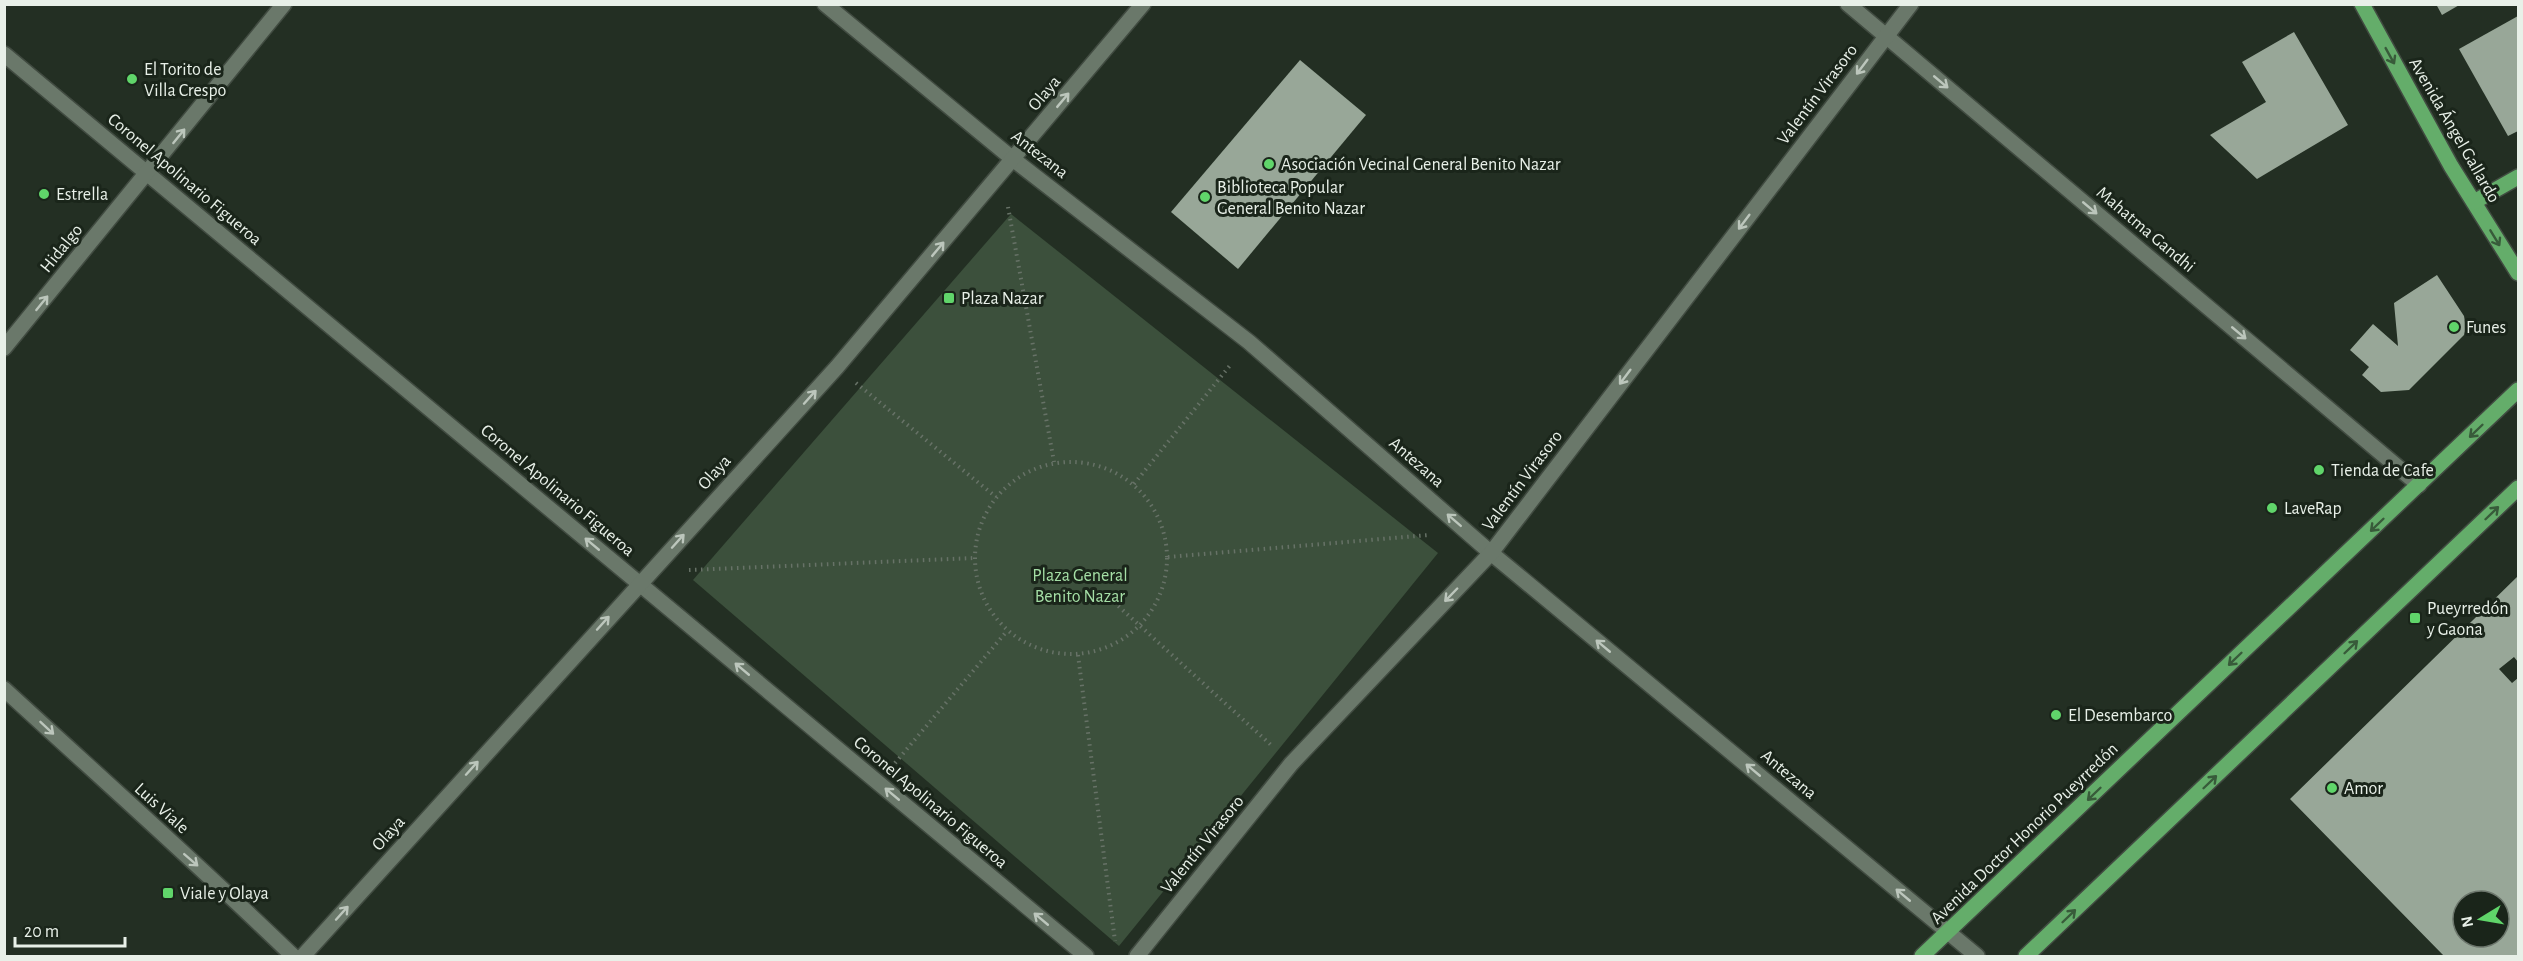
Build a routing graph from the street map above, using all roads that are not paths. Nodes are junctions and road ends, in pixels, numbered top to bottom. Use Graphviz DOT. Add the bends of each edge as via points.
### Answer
graph roads {
  1 [pos="284,4"];
  2 [pos="825,4"];
  3 [pos="1143,4"];
  4 [pos="1848,4"];
  5 [pos="1911,4"];
  6 [pos="2362,4"];
  7 [pos="1886,35"];
  8 [pos="4,54"];
  9 [pos="1014,160"];
  10 [pos="148,173"];
  11 [pos="2518,177"];
  12 [pos="2474,202"];
  13 [pos="2518,273"];
  14 [pos="4,348"];
  15 [pos="2518,390"];
  16 [pos="2419,485"];
  17 [pos="2518,488"];
  18 [pos="1491,553"];
  19 [pos="639,584"];
  20 [pos="4,688"];
  21 [pos="1948,932"];
  22 [pos="293,957"];
  23 [pos="303,957"];
  24 [pos="1086,957"];
  25 [pos="1137,957"];
  26 [pos="1922,957"];
  27 [pos="1977,957"];
  28 [pos="2026,957"];
  10 -- 1 [label="street, Hidalgo, one-way"];
  2 -- 9 [label="street, Antezana"];
  9 -- 3 [label="street, Olaya, one-way"];
  4 -- 7 [label="street, Mahatma Gandhi"];
  5 -- 7 [label="street, Valentín Virasoro"];
  6 -- 12 [label="main road, Avenida Ángel Gallardo, one-way"];
  7 -- 16 [label="street, Mahatma Gandhi, one-way"];
  7 -- 18 [label="street, Valentín Virasoro, one-way"];
  8 -- 10 [label="street, Coronel Apolinario Figueroa"];
  18 -- 9 [label="street, Antezana, one-way" via="1249,342"];
  19 -- 9 [label="street, Olaya, one-way" via="837,367"];
  14 -- 10 [label="street, Hidalgo, one-way"];
  19 -- 10 [label="street, Coronel Apolinario Figueroa, one-way"];
  11 -- 12 [label="main road"];
  12 -- 13 [label="main road, Avenida Ángel Gallardo, one-way"];
  15 -- 16 [label="main road, Avenida Doctor Honorio Pueyrredón, one-way"];
  16 -- 21 [label="main road, Avenida Doctor Honorio Pueyrredón, one-way"];
  28 -- 17 [label="main road, one-way"];
  21 -- 18 [label="street, Antezana, one-way"];
  18 -- 25 [label="street, Valentín Virasoro, one-way" via="1291,764"];
  23 -- 19 [label="street, Olaya, one-way"];
  24 -- 19 [label="street, Coronel Apolinario Figueroa, one-way"];
  20 -- 22 [label="street, Luis Viale, one-way"];
  21 -- 26 [label="main road, Avenida Doctor Honorio Pueyrredón"];
  21 -- 27 [label="street, Antezana"];
}
